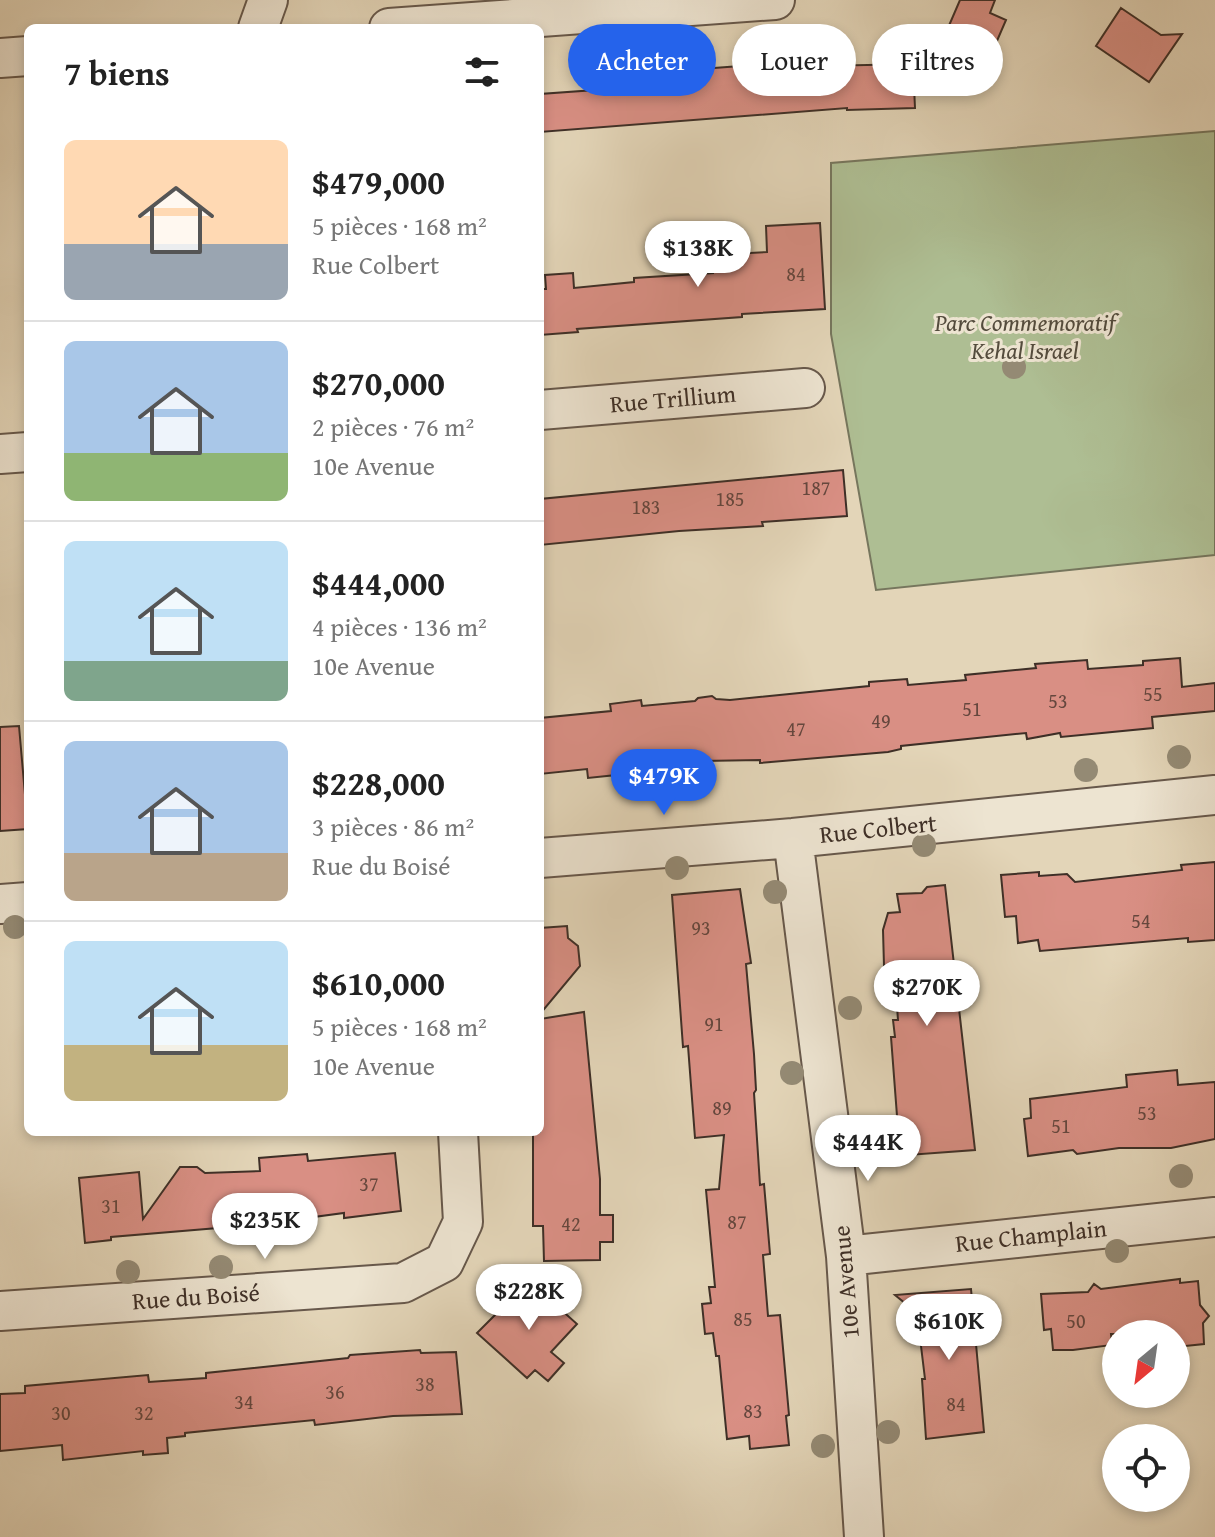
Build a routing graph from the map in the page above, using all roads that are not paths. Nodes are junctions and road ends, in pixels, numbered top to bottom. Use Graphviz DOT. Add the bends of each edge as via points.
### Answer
graph roads {
  1 [pos="268,0"];
  2 [pos="775,0"];
  3 [pos="259,24"];
  4 [pos="444,24"];
  5 [pos="24,56"];
  6 [pos="0,58"];
  7 [pos="805,388"];
  8 [pos="544,410"];
  9 [pos="24,452"];
  10 [pos="0,454"];
  11 [pos="1215,795"];
  12 [pos="793,838"];
  13 [pos="544,858"];
  14 [pos="24,902"];
  15 [pos="0,904"];
  16 [pos="458,1136"];
  17 [pos="1215,1217"];
  18 [pos="846,1256"];
  19 [pos="0,1311"];
  20 [pos="864,1537"];
  1 -- 3 [label="street"];
  2 -- 4 [label="street"];
  5 -- 6 [label="street"];
  7 -- 8 [label="street, Rue Trillium"];
  9 -- 10 [label="street"];
  11 -- 12 [label="street, Rue Colbert"];
  12 -- 13 [label="street, Rue Colbert"];
  12 -- 18 [label="street, 10e Avenue"];
  14 -- 15 [label="street"];
  16 -- 19 [label="street, Rue du Boisé" via="463,1222 444,1262 403,1283"];
  17 -- 18 [label="street, Rue Champlain"];
  18 -- 20 [label="street, 10e Avenue"];
}
